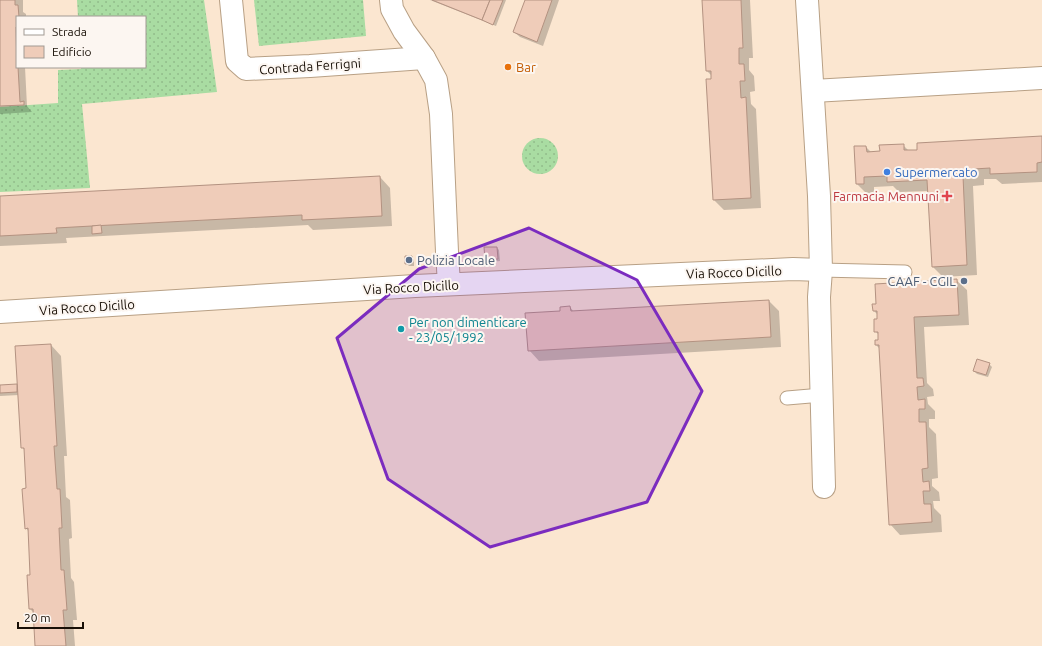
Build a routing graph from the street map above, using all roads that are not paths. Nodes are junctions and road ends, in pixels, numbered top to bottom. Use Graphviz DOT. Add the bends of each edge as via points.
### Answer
graph roads {
  1 [pos="231,0"];
  2 [pos="390,0"];
  3 [pos="807,0"];
  4 [pos="424,58"];
  5 [pos="1042,78"];
  6 [pos="813,91"];
  7 [pos="821,270"];
  8 [pos="904,272"];
  9 [pos="449,284"];
  10 [pos="0,312"];
  11 [pos="822,395"];
  12 [pos="787,398"];
  13 [pos="824,487"];
  1 -- 4 [label="street, Contrada Ferrigni" via="237,61 246,70"];
  2 -- 4 [label="street" via="404,31"];
  3 -- 6 [label="street"];
  4 -- 9 [label="street" via="436,80 441,114"];
  5 -- 6 [label="street"];
  6 -- 7 [label="street"];
  7 -- 8 [label="lane"];
  7 -- 9 [label="street, Via Rocco Dicillo" via="793,269"];
  7 -- 11 [label="street"];
  9 -- 10 [label="street, Via Rocco Dicillo"];
  11 -- 12 [label="lane"];
  11 -- 13 [label="street"];
}
